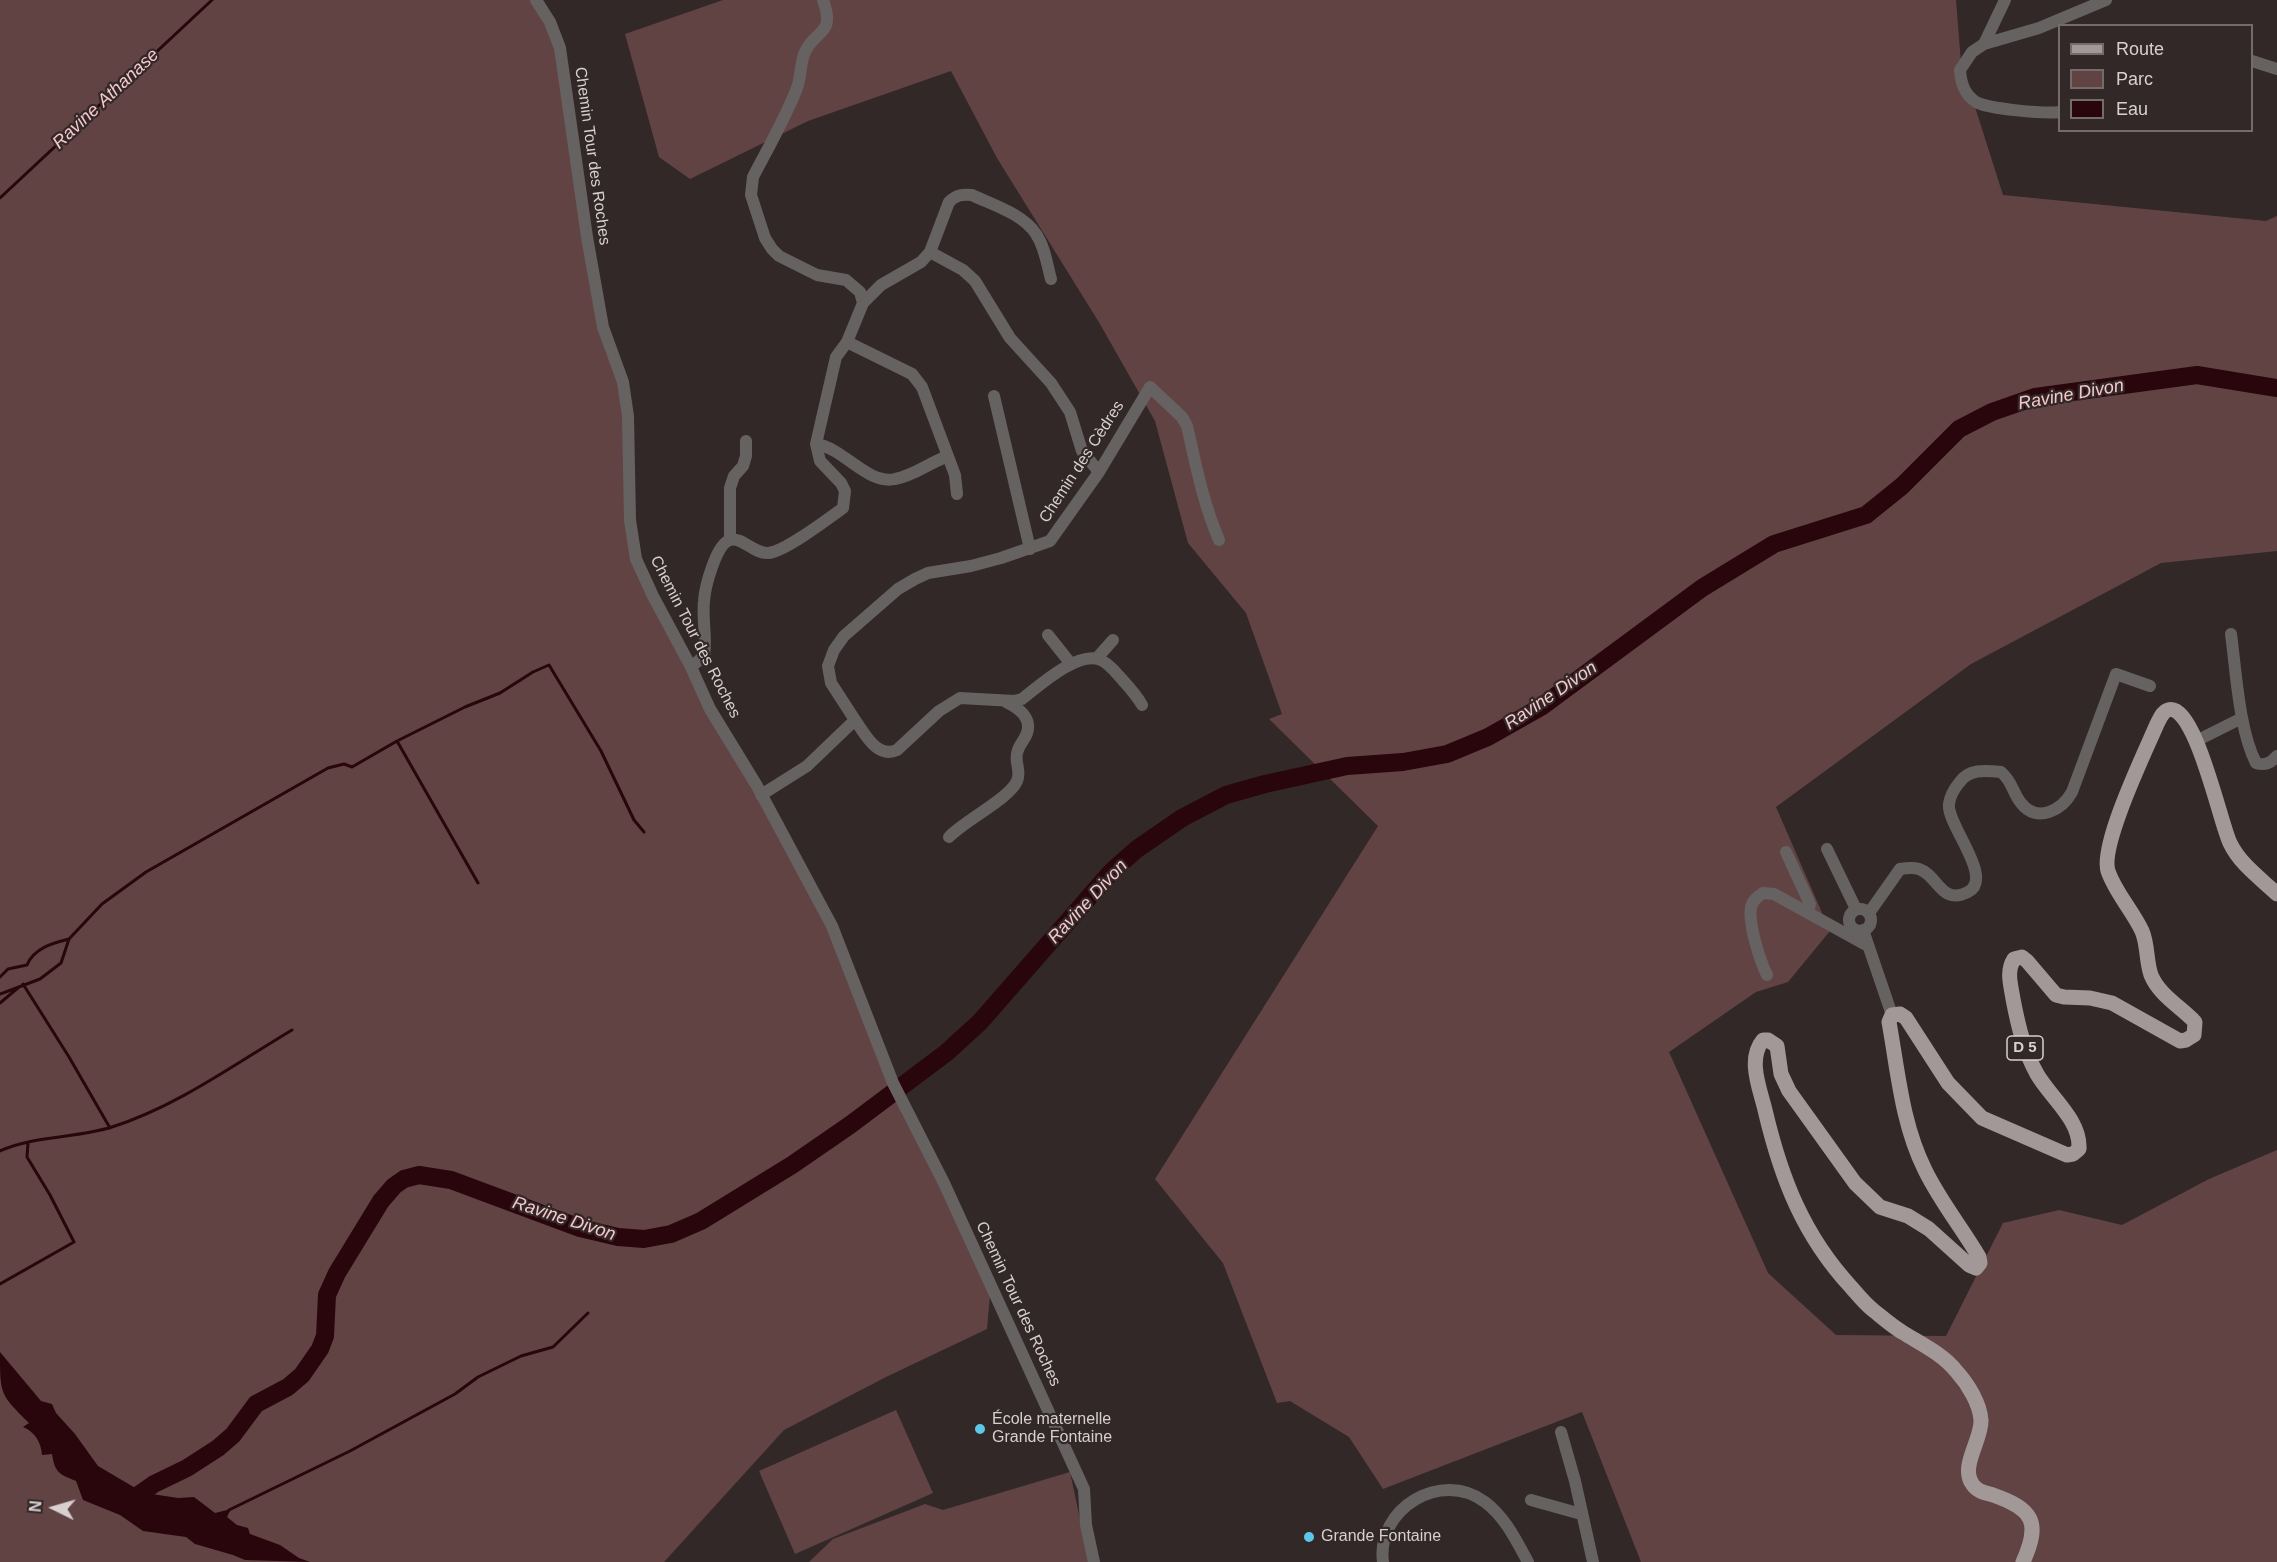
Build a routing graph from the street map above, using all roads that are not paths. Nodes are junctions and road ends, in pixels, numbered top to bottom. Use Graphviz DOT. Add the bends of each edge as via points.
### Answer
graph roads {
  1 [pos="536,0"];
  2 [pos="823,0"];
  3 [pos="2005,0"];
  4 [pos="2106,0"];
  5 [pos="1984,45"];
  6 [pos="2253,61"];
  7 [pos="2277,69"];
  8 [pos="2058,112"];
  9 [pos="930,252"];
  10 [pos="1051,279"];
  11 [pos="863,303"];
  12 [pos="847,342"];
  13 [pos="994,396"];
  14 [pos="747,441"];
  15 [pos="816,444"];
  16 [pos="946,457"];
  17 [pos="1099,472"];
  18 [pos="957,494"];
  19 [pos="730,540"];
  20 [pos="1219,540"];
  21 [pos="1030,549"];
  22 [pos="2231,634"];
  23 [pos="1048,635"];
  24 [pos="1113,639"];
  25 [pos="1097,658"];
  26 [pos="1071,664"];
  27 [pos="691,667"];
  28 [pos="2150,686"];
  29 [pos="1006,702"];
  30 [pos="1142,705"];
  31 [pos="2242,718"];
  32 [pos="855,720"];
  33 [pos="2196,741"];
  34 [pos="2277,756"];
  35 [pos="761,795"];
  36 [pos="949,837"];
  37 [pos="1827,849"];
  38 [pos="1786,852"];
  39 [pos="2277,894"];
  40 [pos="1856,909"];
  41 [pos="1808,913"];
  42 [pos="1869,913"];
  43 [pos="1863,930"];
  44 [pos="1868,946"];
  45 [pos="1767,975"];
  46 [pos="1892,1015"];
  47 [pos="1561,1432"];
  48 [pos="1531,1500"];
  49 [pos="1581,1515"];
  50 [pos="1094,1562"];
  51 [pos="1383,1562"];
  52 [pos="1528,1562"];
  53 [pos="1593,1562"];
  54 [pos="2023,1562"];
  1 -- 27 [label="street, Chemin Tour des Roches" via="560,48 586,237 603,327 623,382 628,416 630,520 636,559"];
  2 -- 11 [label="street" via="827,24 804,55 789,110 753,177 751,195 765,238 779,256 817,275 846,280 860,292"];
  3 -- 5 [label="street"];
  4 -- 5 [label="street"];
  5 -- 8 [label="street" via="1972,52 1960,70 1967,94 1978,103 2037,113"];
  6 -- 7 [label="street"];
  9 -- 10 [label="street" via="949,202 955,196 972,195 1022,220 1036,234"];
  9 -- 11 [label="street" via="921,262 881,285"];
  9 -- 17 [label="street" via="975,281 1010,338 1051,383 1070,412 1082,451"];
  11 -- 12 [label="street"];
  12 -- 15 [label="street" via="836,357"];
  12 -- 16 [label="street" via="912,374 922,387"];
  13 -- 21 [label="street"];
  14 -- 19 [label="street" via="743,466 730,488"];
  15 -- 16 [label="street" via="831,447 869,474 892,480"];
  15 -- 19 [label="street" via="820,461 845,491 843,508 769,553"];
  16 -- 18 [label="street"];
  17 -- 20 [label="street, Chemin des Cèdres" via="1150,387 1187,426 1200,489"];
  17 -- 21 [label="street, Chemin des Cèdres" via="1050,541"];
  19 -- 27 [label="street" via="720,547 704,600 704,656"];
  21 -- 32 [label="street, Chemin des Cèdres" via="915,579 844,636 828,666 831,682"];
  22 -- 31 [label="street"];
  23 -- 26 [label="street"];
  24 -- 25 [label="street"];
  25 -- 26 [label="street"];
  25 -- 30 [label="street" via="1113,670"];
  26 -- 29 [label="street" via="1022,699"];
  27 -- 35 [label="street, Chemin Tour des Roches" via="710,709"];
  28 -- 42 [label="street" via="2116,674 2072,792 2056,810 2031,811 2021,803 2010,780 2001,772 1980,771 1963,777 1948,805 1977,873 1975,884 1970,891 1954,896 1918,868 1900,870"];
  29 -- 32 [label="street" via="960,698 948,703 891,753 877,749"];
  29 -- 36 [label="street" via="1018,707 1028,724 1015,759 1019,775 1016,783"];
  31 -- 33 [label="street"];
  31 -- 34 [label="street" via="2256,763 2267,764"];
  32 -- 35 [label="street" via="807,766"];
  33 -- 39 [label="main road, D 5" via="2229,841 2238,858"];
  33 -- 46 [label="main road, D 5" via="2181,715 2174,709 2163,712 2116,826 2107,866 2143,933 2152,978 2194,1022 2194,1035 2180,1041 2112,1003 2056,995 2022,957 2010,965 2025,1049 2036,1073 2078,1133 2076,1152 2067,1155 1982,1118 1948,1083 1906,1018"];
  35 -- 50 [label="street, Chemin Tour des Roches" via="832,926 893,1083 944,1183 1084,1489"];
  37 -- 40 [label="street"];
  38 -- 41 [label="street" via="1810,904"];
  40 -- 42 [label="street"];
  40 -- 43 [label="street" via="1849,919 1851,927"];
  41 -- 44 [label="street"];
  41 -- 45 [label="street" via="1774,894 1757,896 1750,912 1759,959"];
  42 -- 43 [label="street" via="1871,921"];
  43 -- 44 [label="street"];
  44 -- 46 [label="street"];
  46 -- 54 [label="main road" via="1889,1022 1897,1072 1912,1139 1925,1171 1980,1260 1976,1268 1929,1229 1908,1216 1881,1207 1855,1183 1789,1091 1781,1074 1777,1046 1768,1040 1763,1040 1756,1052 1757,1077 1773,1142 1809,1233 1831,1265 1870,1308 1957,1371 1979,1407 1982,1422 1969,1464 1970,1480 1979,1491 2012,1502 2026,1512 2032,1534"];
  47 -- 49 [label="street"];
  48 -- 49 [label="street"];
  49 -- 53 [label="street"];
  51 -- 52 [label="street" via="1388,1531 1400,1510 1419,1496 1461,1490 1484,1501 1500,1516"];
}
